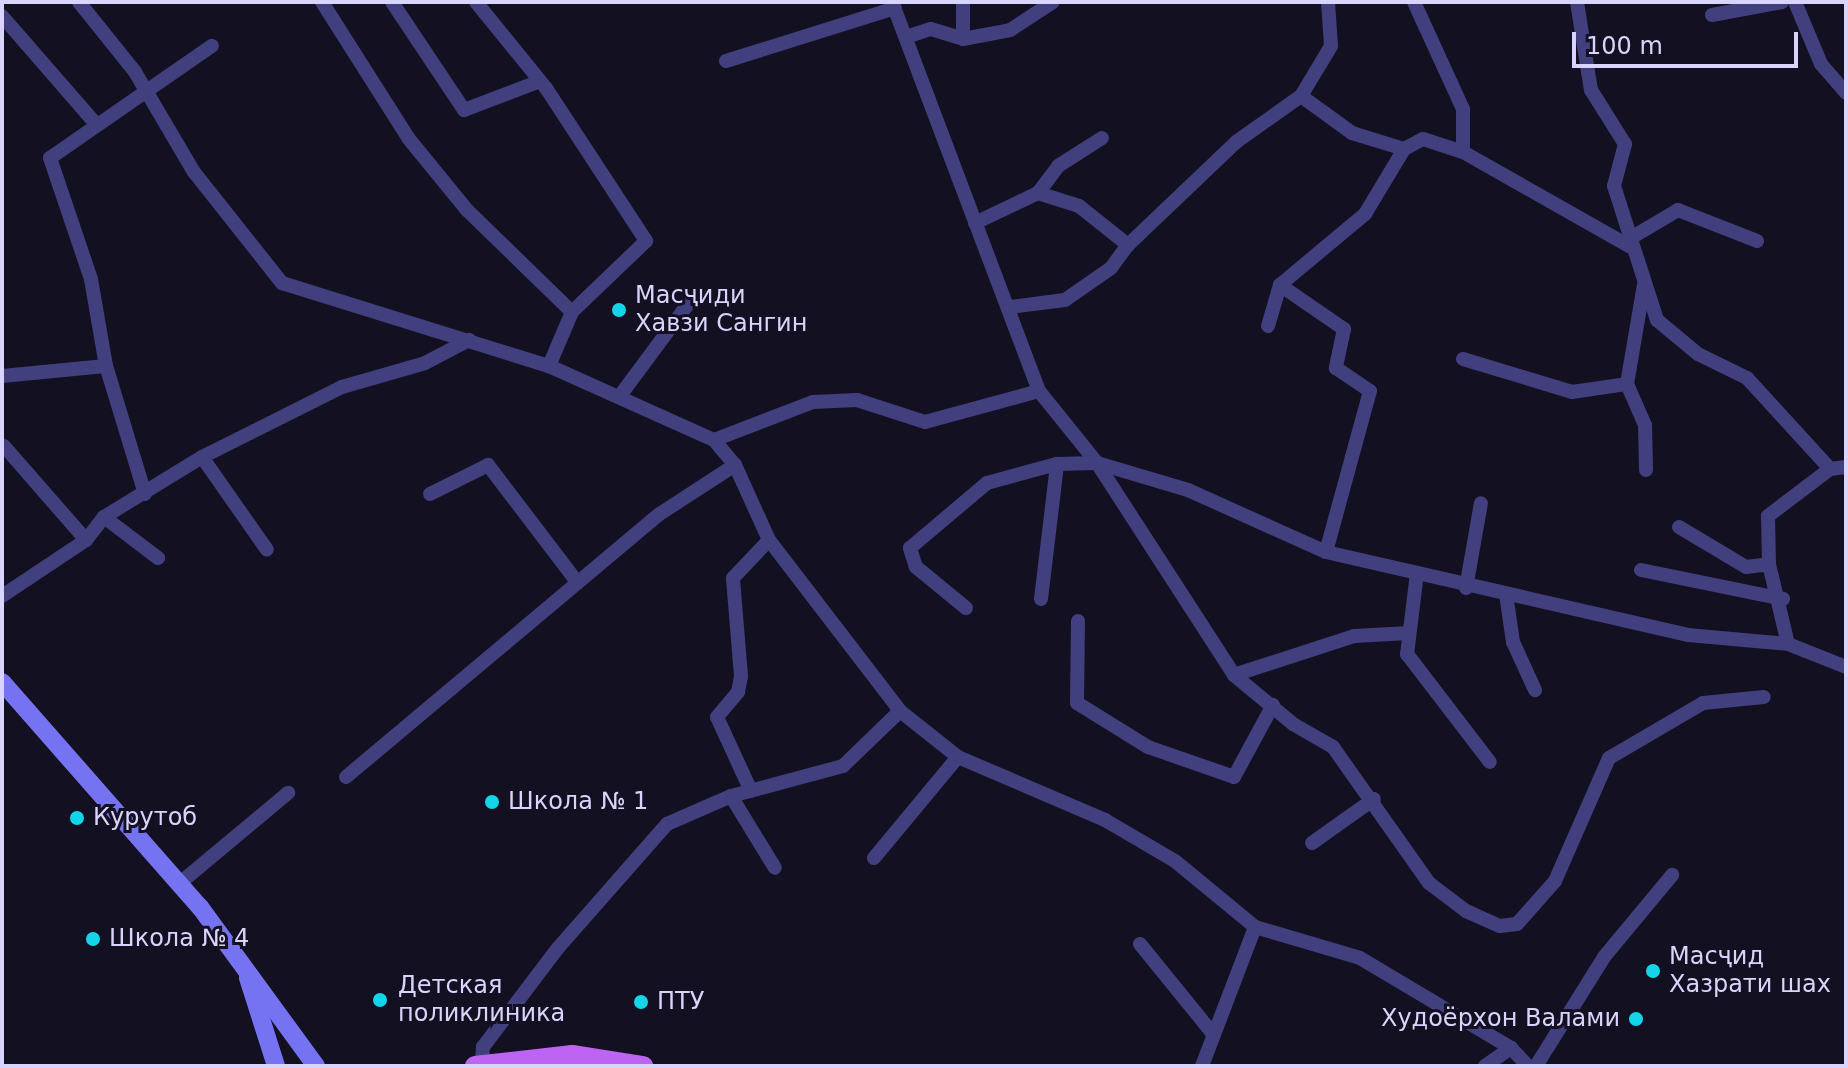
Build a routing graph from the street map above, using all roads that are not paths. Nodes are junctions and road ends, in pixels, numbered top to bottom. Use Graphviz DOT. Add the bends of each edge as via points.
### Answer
graph roads {
  1 [pos="79,2"];
  2 [pos="322,2"];
  3 [pos="392,2"];
  4 [pos="476,2"];
  5 [pos="963,2"];
  6 [pos="1053,2"];
  7 [pos="1328,2"];
  8 [pos="1414,2"];
  9 [pos="1577,2"];
  10 [pos="1782,2"];
  11 [pos="1795,2"];
  12 [pos="894,5"];
  13 [pos="1712,15"];
  14 [pos="2,16"];
  15 [pos="906,37"];
  16 [pos="963,39"];
  17 [pos="212,46"];
  18 [pos="726,61"];
  19 [pos="535,83"];
  20 [pos="143,87"];
  21 [pos="1846,93"];
  22 [pos="1301,96"];
  23 [pos="96,124"];
  24 [pos="1102,138"];
  25 [pos="1404,149"];
  26 [pos="1463,152"];
  27 [pos="1038,193"];
  28 [pos="975,223"];
  29 [pos="1757,241"];
  30 [pos="1629,242"];
  31 [pos="1128,245"];
  32 [pos="1645,281"];
  33 [pos="1280,285"];
  34 [pos="694,296"];
  35 [pos="1010,307"];
  36 [pos="572,312"];
  37 [pos="1268,326"];
  38 [pos="469,340"];
  39 [pos="1463,359"];
  40 [pos="106,366"];
  41 [pos="549,366"];
  42 [pos="2,376"];
  43 [pos="1627,384"];
  44 [pos="1039,391"];
  45 [pos="619,397"];
  46 [pos="714,440"];
  47 [pos="4,446"];
  48 [pos="202,457"];
  49 [pos="1097,463"];
  50 [pos="1057,464"];
  51 [pos="735,465"];
  52 [pos="1846,467"];
  53 [pos="1830,469"];
  54 [pos="1646,470"];
  55 [pos="145,494"];
  56 [pos="430,494"];
  57 [pos="1481,503"];
  58 [pos="104,517"];
  59 [pos="1679,527"];
  60 [pos="86,540"];
  61 [pos="769,540"];
  62 [pos="267,550"];
  63 [pos="1326,552"];
  64 [pos="158,558"];
  65 [pos="1769,564"];
  66 [pos="1641,570"];
  67 [pos="1417,573"];
  68 [pos="578,583"];
  69 [pos="1466,588"];
  70 [pos="1506,594"];
  71 [pos="2,595"];
  72 [pos="1041,599"];
  73 [pos="1783,599"];
  74 [pos="966,608"];
  75 [pos="1078,621"];
  76 [pos="1409,633"];
  77 [pos="1788,644"];
  78 [pos="1846,667"];
  79 [pos="1234,675"];
  80 [pos="2,682"];
  81 [pos="1535,690"];
  82 [pos="1764,697"];
  83 [pos="1273,705"];
  84 [pos="900,711"];
  85 [pos="958,757"];
  86 [pos="1490,762"];
  87 [pos="346,777"];
  88 [pos="751,791"];
  89 [pos="288,793"];
  90 [pos="731,796"];
  91 [pos="1374,799"];
  92 [pos="1312,843"];
  93 [pos="874,858"];
  94 [pos="775,868"];
  95 [pos="1672,875"];
  96 [pos="180,883"];
  97 [pos="1255,927"];
  98 [pos="1140,944"];
  99 [pos="244,968"];
  100 [pos="1214,1035"];
  101 [pos="1511,1048"];
  102 [pos="478,1065"];
  103 [pos="276,1066"];
  104 [pos="316,1066"];
  105 [pos="643,1066"];
  106 [pos="1202,1066"];
  107 [pos="1485,1066"];
  108 [pos="1528,1066"];
  109 [pos="1536,1066"];
  1 -- 20 [label="street"];
  2 -- 36 [label="street" via="409,139 467,210"];
  3 -- 19 [label="street" via="464,110"];
  4 -- 19 [label="street"];
  5 -- 16 [label="street"];
  6 -- 16 [label="street" via="1010,30"];
  7 -- 22 [label="street" via="1331,46"];
  8 -- 26 [label="street" via="1463,109"];
  9 -- 30 [label="street" via="1591,90 1625,144 1614,186"];
  10 -- 13 [label="street"];
  11 -- 21 [label="street" via="1821,64"];
  12 -- 15 [label="street"];
  12 -- 18 [label="street"];
  14 -- 23 [label="street"];
  15 -- 16 [label="street" via="931,29"];
  15 -- 28 [label="street"];
  17 -- 20 [label="street"];
  19 -- 36 [label="street" via="546,88 646,241"];
  20 -- 23 [label="street"];
  20 -- 38 [label="street" via="194,172 282,283"];
  22 -- 25 [label="street" via="1352,133"];
  22 -- 31 [label="street" via="1236,142"];
  23 -- 40 [label="street" via="50,158 91,279"];
  24 -- 27 [label="street" via="1058,166"];
  25 -- 26 [label="street" via="1423,139"];
  25 -- 33 [label="street" via="1365,214"];
  26 -- 30 [label="street"];
  27 -- 28 [label="street"];
  27 -- 31 [label="street" via="1079,206"];
  28 -- 35 [label="street"];
  29 -- 30 [label="street" via="1678,210"];
  30 -- 32 [label="street"];
  31 -- 35 [label="street" via="1111,268 1065,300"];
  32 -- 43 [label="street"];
  32 -- 53 [label="street" via="1657,320 1698,354 1747,378"];
  33 -- 37 [label="street"];
  33 -- 63 [label="street" via="1344,329 1336,368 1370,391"];
  34 -- 45 [label="street"];
  35 -- 44 [label="street"];
  36 -- 41 [label="street"];
  38 -- 41 [label="street"];
  38 -- 48 [label="street" via="425,363 342,387"];
  39 -- 43 [label="street" via="1572,392"];
  40 -- 42 [label="street"];
  40 -- 55 [label="street"];
  41 -- 45 [label="street"];
  43 -- 54 [label="street" via="1645,425"];
  44 -- 46 [label="street" via="925,422 857,400 813,402"];
  44 -- 49 [label="street"];
  45 -- 46 [label="street"];
  46 -- 51 [label="street"];
  47 -- 60 [label="street"];
  48 -- 55 [label="street"];
  48 -- 62 [label="street" via="230,506"];
  49 -- 50 [label="street"];
  49 -- 63 [label="street" via="1188,490"];
  49 -- 79 [label="street"];
  50 -- 72 [label="street"];
  50 -- 74 [label="street" via="987,483 910,548 916,567"];
  51 -- 61 [label="street"];
  51 -- 68 [label="street" via="658,515"];
  52 -- 53 [label="street"];
  53 -- 65 [label="street" via="1768,516"];
  55 -- 58 [label="street"];
  56 -- 68 [label="street" via="488,465"];
  57 -- 69 [label="street"];
  58 -- 60 [label="street"];
  58 -- 64 [label="street"];
  59 -- 65 [label="street" via="1746,567"];
  60 -- 71 [label="street"];
  61 -- 84 [label="street"];
  61 -- 88 [label="street" via="733,578 741,676 738,692 717,717"];
  63 -- 67 [label="street"];
  65 -- 73 [label="street"];
  66 -- 73 [label="street"];
  67 -- 69 [label="street"];
  67 -- 76 [label="street"];
  68 -- 87 [label="street"];
  69 -- 70 [label="street"];
  70 -- 77 [label="street" via="1688,635"];
  70 -- 81 [label="street" via="1513,642"];
  73 -- 77 [label="street"];
  75 -- 83 [label="street" via="1077,703 1148,747 1234,777"];
  76 -- 79 [label="street" via="1329,642"];
  76 -- 86 [label="street" via="1407,654 1420,677"];
  77 -- 78 [label="street"];
  79 -- 83 [label="street"];
  80 -- 96 [label="main road"];
  82 -- 91 [label="street" via="1703,703 1609,758 1555,881 1517,924 1500,926 1466,911 1429,883"];
  83 -- 91 [label="street" via="1333,747"];
  84 -- 85 [label="street"];
  84 -- 88 [label="street" via="843,766"];
  85 -- 93 [label="street"];
  85 -- 97 [label="street" via="1105,820 1175,861"];
  88 -- 90 [label="street"];
  89 -- 96 [label="street"];
  90 -- 94 [label="street"];
  90 -- 102 [label="street" via="667,824 558,948 483,1047"];
  91 -- 92 [label="street"];
  95 -- 109 [label="street" via="1604,957"];
  96 -- 99 [label="main road"];
  97 -- 100 [label="street"];
  97 -- 101 [label="street" via="1360,958"];
  98 -- 100 [label="street"];
  99 -- 103 [label="main road"];
  99 -- 104 [label="main road"];
  100 -- 106 [label="street"];
  101 -- 107 [label="street"];
  101 -- 108 [label="street"];
  102 -- 105 [label="main road" via="572,1055"];
}
